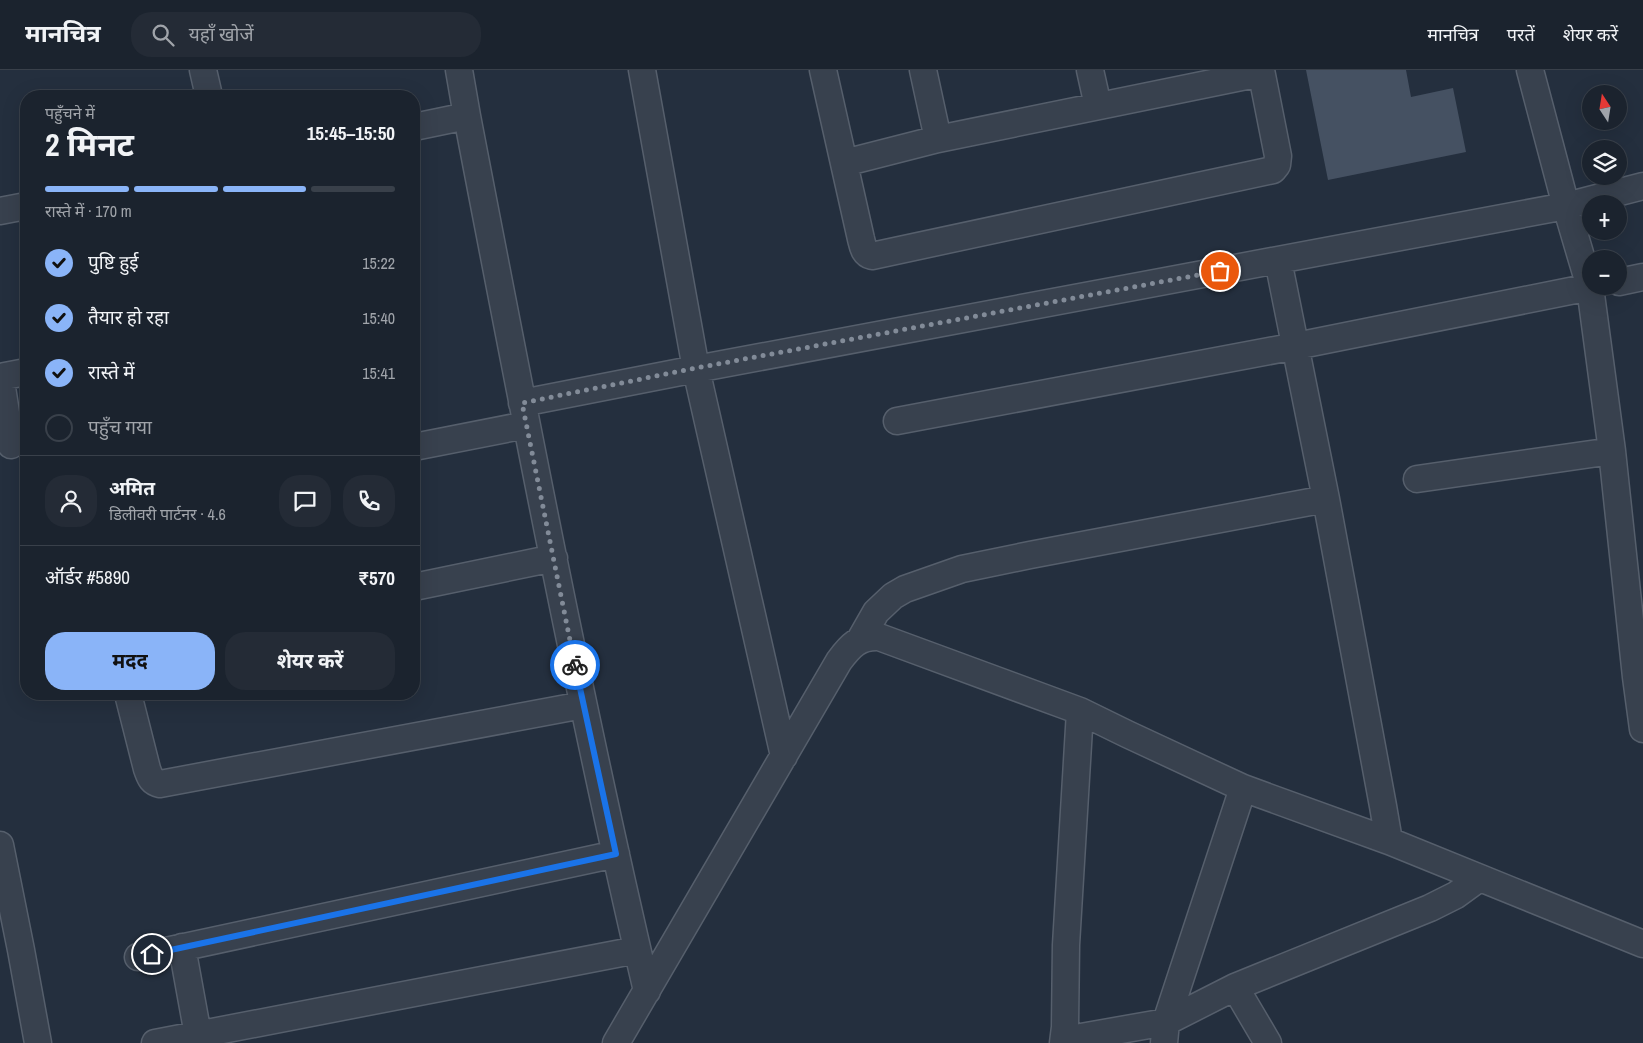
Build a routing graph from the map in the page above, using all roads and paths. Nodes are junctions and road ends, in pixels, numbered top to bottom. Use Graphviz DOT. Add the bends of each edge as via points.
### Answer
graph roads {
  1 [pos="203,70"];
  2 [pos="459,70"];
  3 [pos="642,70"];
  4 [pos="823,70"];
  5 [pos="923,70"];
  6 [pos="1090,70"];
  7 [pos="1530,70"];
  8 [pos="1261,72"];
  9 [pos="208,90"];
  10 [pos="1098,106"];
  11 [pos="468,116"];
  12 [pos="420,126"];
  13 [pos="938,139"];
  14 [pos="844,163"];
  15 [pos="1643,186"];
  16 [pos="1566,206"];
  17 [pos="20,207"];
  18 [pos="0,212"];
  19 [pos="1582,256"];
  20 [pos="1278,260"];
  21 [pos="1643,277"];
  22 [pos="1627,280"];
  23 [pos="1582,289"];
  24 [pos="1593,295"];
  25 [pos="1296,346"];
  26 [pos="696,368"];
  27 [pos="20,373"];
  28 [pos="524,414"];
  29 [pos="897,421"];
  30 [pos="13,444"];
  31 [pos="420,445"];
  32 [pos="1612,451"];
  33 [pos="1417,479"];
  34 [pos="1326,499"];
  35 [pos="554,558"];
  36 [pos="420,586"];
  37 [pos="860,640"];
  38 [pos="129,700"];
  39 [pos="583,705"];
  40 [pos="1080,711"];
  41 [pos="1643,729"];
  42 [pos="784,756"];
  43 [pos="1243,788"];
  44 [pos="1389,841"];
  45 [pos="0,845"];
  46 [pos="616,854"];
  47 [pos="1478,879"];
  48 [pos="1643,944"];
  49 [pos="182,947"];
  50 [pos="637,950"];
  51 [pos="11,952"];
  52 [pos="138,957"];
  53 [pos="1235,987"];
  54 [pos="647,991"];
  55 [pos="1165,1032"];
  56 [pos="198,1035"];
  57 [pos="1063,1042"];
  58 [pos="38,1043"];
  59 [pos="155,1043"];
  60 [pos="616,1043"];
  61 [pos="1268,1043"];
  1 -- 9 [label="street"];
  2 -- 11 [label="street"];
  3 -- 26 [label="street"];
  4 -- 14 [label="street"];
  5 -- 13 [label="street"];
  6 -- 10 [label="street"];
  7 -- 16 [label="street"];
  8 -- 10 [label="street"];
  8 -- 14 [label="street" via="1278,156 1277,165 1273,170 1240,178 872,256 867,255 860,239"];
  10 -- 13 [label="street"];
  11 -- 12 [label="street"];
  11 -- 28 [label="street"];
  13 -- 14 [label="street"];
  15 -- 16 [label="street"];
  16 -- 19 [label="street"];
  16 -- 20 [label="street"];
  17 -- 18 [label="street"];
  20 -- 25 [label="street"];
  20 -- 26 [label="street"];
  21 -- 22 [label="street"];
  23 -- 25 [label="street"];
  24 -- 32 [label="street"];
  25 -- 29 [label="street"];
  25 -- 34 [label="street"];
  26 -- 28 [label="street"];
  26 -- 42 [label="street"];
  27 -- 30 [label="street" via="5,376 1,381"];
  28 -- 31 [label="street"];
  28 -- 35 [label="street"];
  32 -- 33 [label="street"];
  32 -- 41 [label="street"];
  34 -- 37 [label="street" via="962,569 893,596 876,612"];
  34 -- 44 [label="street"];
  35 -- 36 [label="street"];
  35 -- 39 [label="street"];
  37 -- 40 [label="street" via="879,638"];
  37 -- 42 [label="street" via="848,648 839,661"];
  38 -- 39 [label="street" via="146,770 154,782 160,784"];
  39 -- 46 [label="street"];
  40 -- 43 [label="street"];
  40 -- 57 [label="street"];
  42 -- 54 [label="street"];
  43 -- 44 [label="street"];
  43 -- 55 [label="street"];
  44 -- 47 [label="street"];
  45 -- 51 [label="street"];
  46 -- 49 [label="street"];
  46 -- 50 [label="street"];
  47 -- 48 [label="street"];
  47 -- 53 [label="street" via="1430,908"];
  49 -- 52 [label="street"];
  49 -- 56 [label="street"];
  50 -- 54 [label="street"];
  50 -- 56 [label="street"];
  51 -- 58 [label="street"];
  53 -- 55 [label="street"];
  53 -- 61 [label="street"];
  54 -- 60 [label="street"];
  55 -- 57 [label="street"];
  56 -- 59 [label="street"];
}
